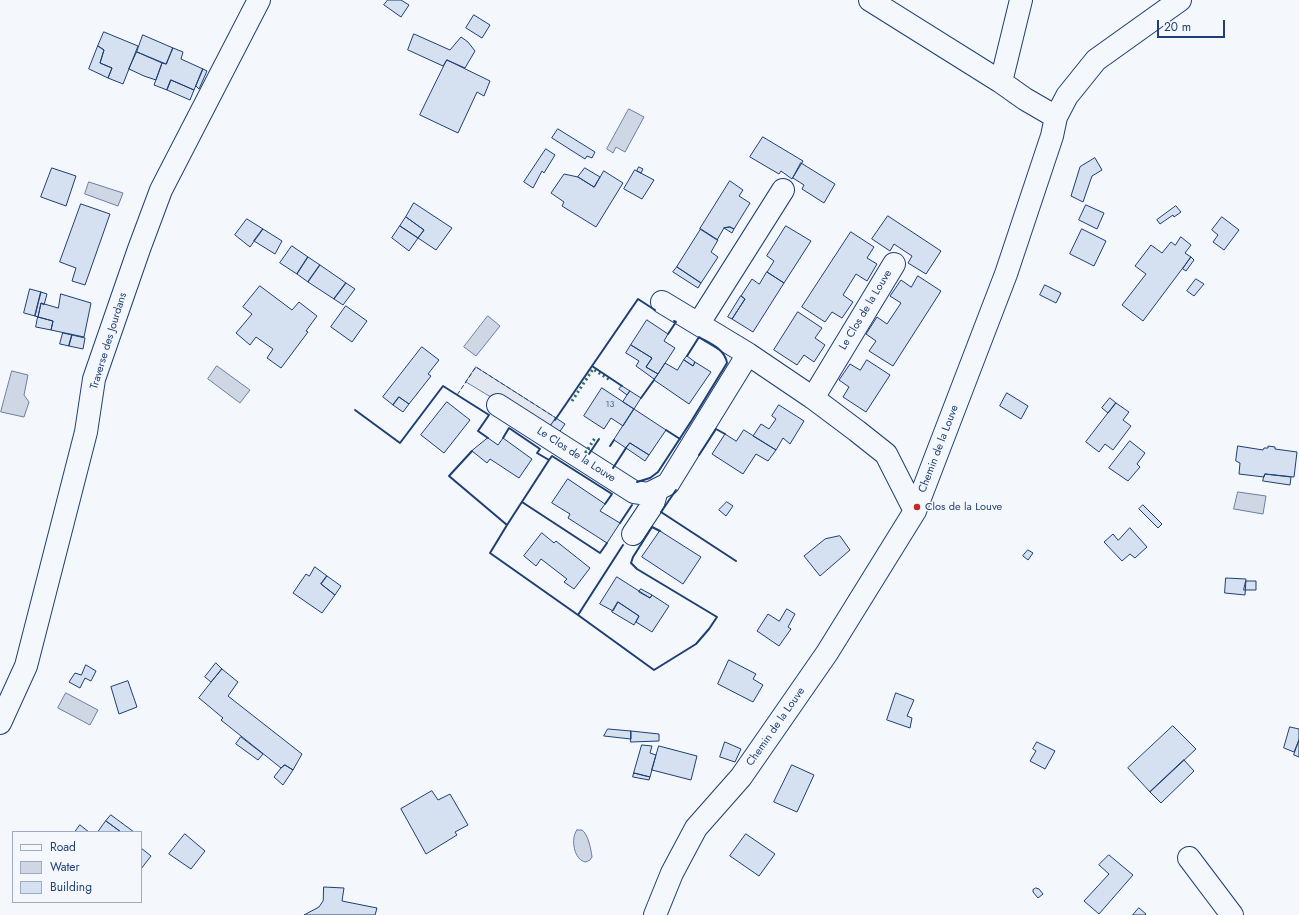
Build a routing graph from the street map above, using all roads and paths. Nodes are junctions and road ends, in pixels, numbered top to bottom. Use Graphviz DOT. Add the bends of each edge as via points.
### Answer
graph roads {
  1 [pos="258,0"];
  2 [pos="870,0"];
  3 [pos="1020,0"];
  4 [pos="1180,0"];
  5 [pos="1001,82"];
  6 [pos="1056,116"];
  7 [pos="783,190"];
  8 [pos="894,264"];
  9 [pos="662,302"];
  10 [pos="699,323"];
  11 [pos="748,354"];
  12 [pos="813,398"];
  13 [pos="498,405"];
  14 [pos="657,490"];
  15 [pos="915,511"];
  16 [pos="633,534"];
  17 [pos="0,723"];
  18 [pos="1189,858"];
  19 [pos="655,915"];
  20 [pos="1232,915"];
  1 -- 17 [label="street, Traverse des Jourdans" via="161,190 139,249 94,379 86,432 26,666"];
  2 -- 5 [label="street"];
  3 -- 5 [label="street"];
  4 -- 6 [label="street, Chemin de la Louve" via="1096,60 1067,96"];
  5 -- 6 [label="street"];
  6 -- 15 [label="street, Chemin de la Louve" via="1052,136 1006,274"];
  7 -- 10 [label="street"];
  8 -- 12 [label="street, Le Clos de la Louve"];
  9 -- 10 [label="street"];
  10 -- 11 [label="street"];
  11 -- 12 [label="street"];
  11 -- 14 [label="street" via="668,484"];
  12 -- 15 [label="street" via="886,454"];
  13 -- 14 [label="street, Le Clos de la Louve" via="634,492 648,494"];
  14 -- 16 [label="street" via="653,504"];
  15 -- 19 [label="street, Chemin de la Louve" via="827,653 741,777 696,828 672,873"];
  18 -- 20 [label="street"];
}
